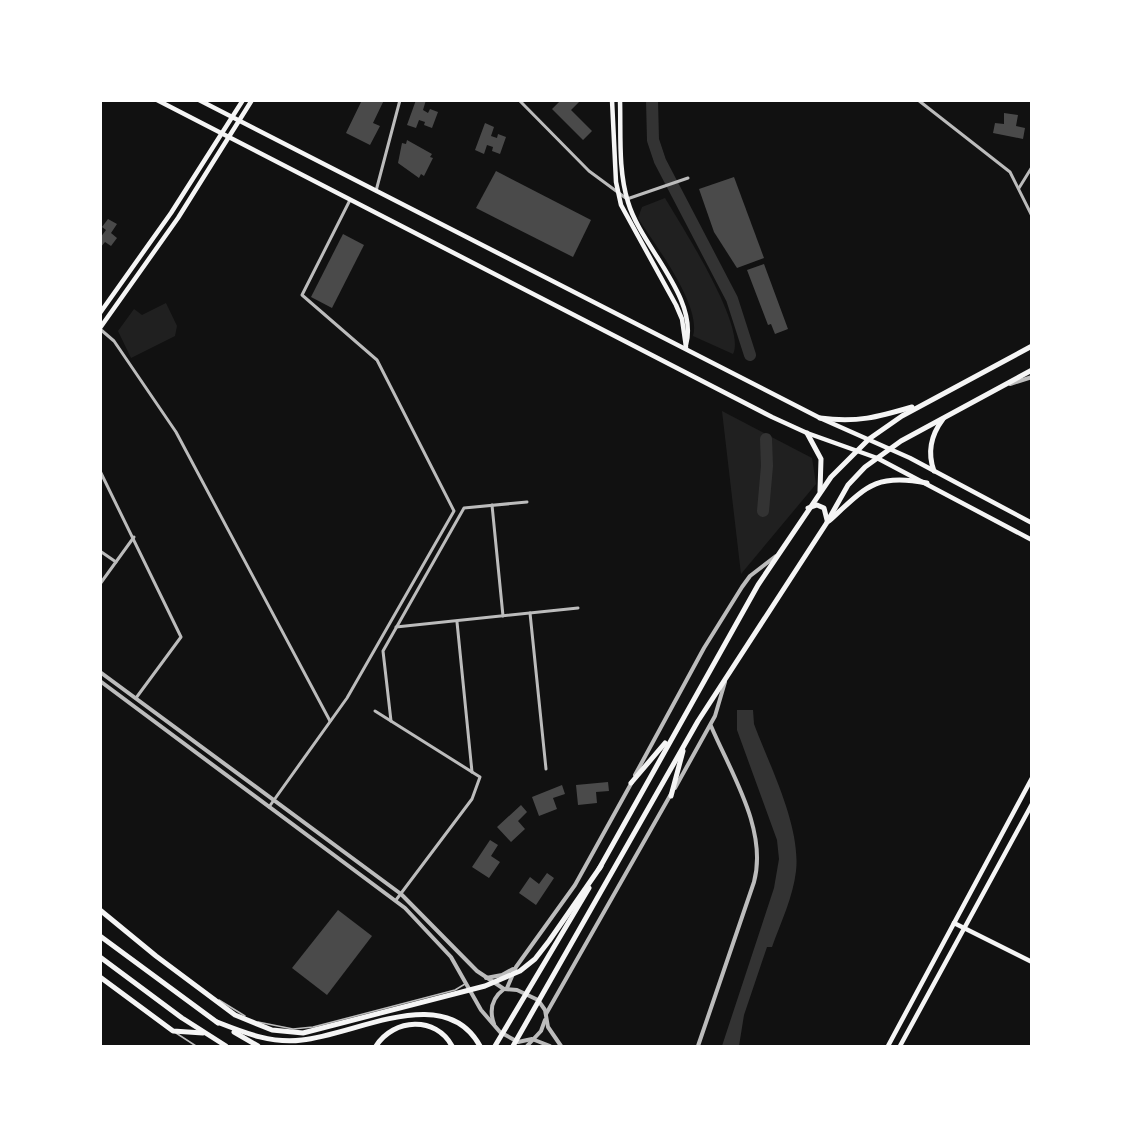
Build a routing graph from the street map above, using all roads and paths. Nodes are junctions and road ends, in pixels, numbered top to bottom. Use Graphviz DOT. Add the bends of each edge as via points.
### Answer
graph roads {
  1 [pos="157,100"];
  2 [pos="199,100"];
  3 [pos="243,100"];
  4 [pos="252,100"];
  5 [pos="400,100"];
  6 [pos="519,100"];
  7 [pos="612,100"];
  8 [pos="620,100"];
  9 [pos="918,100"];
  10 [pos="232,118"];
  11 [pos="240,122"];
  12 [pos="222,134"];
  13 [pos="230,138"];
  14 [pos="1032,167"];
  15 [pos="688,178"];
  16 [pos="1019,188"];
  17 [pos="376,191"];
  18 [pos="619,193"];
  19 [pos="350,199"];
  20 [pos="627,199"];
  21 [pos="1032,216"];
  22 [pos="100,313"];
  23 [pos="100,328"];
  24 [pos="1032,346"];
  25 [pos="686,347"];
  26 [pos="1032,370"];
  27 [pos="1032,377"];
  28 [pos="1004,386"];
  29 [pos="923,404"];
  30 [pos="945,416"];
  31 [pos="820,418"];
  32 [pos="807,433"];
  33 [pos="869,439"];
  34 [pos="891,448"];
  35 [pos="857,449"];
  36 [pos="877,458"];
  37 [pos="100,471"];
  38 [pos="934,471"];
  39 [pos="927,483"];
  40 [pos="820,491"];
  41 [pos="527,502"];
  42 [pos="492,505"];
  43 [pos="808,508"];
  44 [pos="1032,523"];
  45 [pos="826,524"];
  46 [pos="135,537"];
  47 [pos="1032,540"];
  48 [pos="100,551"];
  49 [pos="776,556"];
  50 [pos="116,562"];
  51 [pos="100,584"];
  52 [pos="578,608"];
  53 [pos="530,613"];
  54 [pos="503,616"];
  55 [pos="456,621"];
  56 [pos="396,627"];
  57 [pos="100,672"];
  58 [pos="100,681"];
  59 [pos="725,682"];
  60 [pos="136,698"];
  61 [pos="375,711"];
  62 [pos="330,721"];
  63 [pos="392,721"];
  64 [pos="711,725"];
  65 [pos="674,733"];
  66 [pos="686,741"];
  67 [pos="546,769"];
  68 [pos="472,772"];
  69 [pos="1032,778"];
  70 [pos="631,783"];
  71 [pos="670,796"];
  72 [pos="273,801"];
  73 [pos="1032,804"];
  74 [pos="269,807"];
  75 [pos="601,866"];
  76 [pos="401,894"];
  77 [pos="396,900"];
  78 [pos="100,910"];
  79 [pos="954,923"];
  80 [pos="965,928"];
  81 [pos="100,936"];
  82 [pos="100,957"];
  83 [pos="1032,962"];
  84 [pos="516,967"];
  85 [pos="100,977"];
  86 [pos="486,978"];
  87 [pos="466,980"];
  88 [pos="198,987"];
  89 [pos="506,988"];
  90 [pos="545,1018"];
  91 [pos="217,1022"];
  92 [pos="496,1028"];
  93 [pos="173,1031"];
  94 [pos="204,1033"];
  95 [pos="532,1039"];
  96 [pos="223,1046"];
  97 [pos="196,1047"];
  98 [pos="258,1047"];
  99 [pos="376,1047"];
  100 [pos="452,1047"];
  101 [pos="480,1047"];
  102 [pos="495,1047"];
  103 [pos="513,1047"];
  104 [pos="527,1047"];
  105 [pos="550,1047"];
  106 [pos="561,1047"];
  107 [pos="698,1047"];
  108 [pos="888,1047"];
  109 [pos="900,1047"];
  1 -- 12 [label="main road"];
  2 -- 10 [label="main road"];
  3 -- 10 [label="main road"];
  4 -- 11 [label="main road"];
  5 -- 17 [label="street"];
  6 -- 18 [label="street" via="589,171"];
  7 -- 18 [label="main road"];
  8 -- 20 [label="main road"];
  9 -- 16 [label="street" via="996,159"];
  10 -- 11 [label="main road"];
  10 -- 12 [label="main road"];
  11 -- 13 [label="main road"];
  11 -- 17 [label="main road"];
  12 -- 13 [label="main road"];
  12 -- 22 [label="main road"];
  13 -- 19 [label="main road"];
  13 -- 23 [label="main road"];
  14 -- 16 [label="street"];
  15 -- 20 [label="street"];
  16 -- 21 [label="street"];
  17 -- 25 [label="main road"];
  18 -- 20 [label="street"];
  18 -- 25 [label="main road" via="629,224 676,305"];
  19 -- 32 [label="main road"];
  19 -- 62 [label="street" via="302,295 377,360 454,511"];
  20 -- 25 [label="main road" via="635,221 682,303 690,328"];
  23 -- 62 [label="street" via="114,341 176,432"];
  24 -- 29 [label="main road"];
  25 -- 31 [label="main road"];
  26 -- 28 [label="main road"];
  27 -- 28 [label="street"];
  28 -- 30 [label="main road"];
  29 -- 31 [label="main road" via="867,420"];
  29 -- 33 [label="main road"];
  30 -- 34 [label="main road"];
  30 -- 38 [label="main road" via="931,443 930,462"];
  31 -- 33 [label="main road"];
  32 -- 35 [label="main road"];
  32 -- 40 [label="main road" via="821,459"];
  33 -- 34 [label="main road"];
  33 -- 35 [label="main road"];
  34 -- 36 [label="main road"];
  34 -- 38 [label="main road"];
  35 -- 36 [label="main road"];
  35 -- 40 [label="main road"];
  36 -- 39 [label="main road"];
  36 -- 45 [label="main road" via="848,485"];
  37 -- 46 [label="street"];
  38 -- 44 [label="main road"];
  39 -- 45 [label="main road" via="900,478 881,481 863,490"];
  39 -- 47 [label="main road"];
  40 -- 43 [label="main road"];
  41 -- 42 [label="street"];
  42 -- 54 [label="street"];
  42 -- 56 [label="street" via="464,508"];
  43 -- 45 [label="main road" via="824,508"];
  43 -- 49 [label="main road"];
  45 -- 59 [label="main road"];
  46 -- 50 [label="street"];
  46 -- 60 [label="street" via="181,637"];
  48 -- 50 [label="street"];
  49 -- 65 [label="main road"];
  49 -- 70 [label="street" via="742,587 704,648"];
  50 -- 51 [label="street"];
  52 -- 53 [label="street"];
  53 -- 54 [label="street"];
  53 -- 67 [label="street"];
  54 -- 55 [label="street"];
  55 -- 56 [label="street"];
  55 -- 68 [label="street"];
  56 -- 63 [label="street" via="383,651"];
  57 -- 60 [label="street"];
  58 -- 74 [label="street"];
  59 -- 64 [label="street"];
  59 -- 66 [label="main road"];
  60 -- 72 [label="street"];
  61 -- 63 [label="street"];
  62 -- 72 [label="street"];
  63 -- 68 [label="street"];
  64 -- 71 [label="street"];
  64 -- 107 [label="street" via="754,828 759,855 754,882"];
  65 -- 70 [label="main road"];
  65 -- 75 [label="main road"];
  66 -- 71 [label="main road"];
  66 -- 103 [label="main road"];
  68 -- 76 [label="street" via="480,777 480,785 472,799"];
  69 -- 79 [label="main road"];
  70 -- 84 [label="street" via="574,885"];
  71 -- 90 [label="street"];
  72 -- 74 [label="street"];
  72 -- 76 [label="street"];
  73 -- 80 [label="main road"];
  74 -- 77 [label="street"];
  75 -- 88 [label="main road" via="535,959 520,971 485,986 324,1028 287,1033 249,1023"];
  75 -- 102 [label="main road"];
  76 -- 77 [label="street"];
  76 -- 86 [label="street"];
  77 -- 87 [label="street" via="452,957"];
  78 -- 88 [label="main road"];
  79 -- 80 [label="main road"];
  79 -- 108 [label="main road"];
  80 -- 83 [label="main road"];
  80 -- 109 [label="main road"];
  81 -- 91 [label="main road"];
  82 -- 94 [label="main road"];
  84 -- 86 [label="street"];
  84 -- 89 [label="street"];
  85 -- 93 [label="main road"];
  86 -- 89 [label="street"];
  87 -- 88 [label="lane" via="454,990 293,1029 248,1018"];
  87 -- 92 [label="street" via="481,1010"];
  89 -- 90 [label="street" via="538,1000"];
  89 -- 92 [label="street" via="497,994 491,1007"];
  90 -- 95 [label="street"];
  90 -- 106 [label="street"];
  91 -- 98 [label="main road"];
  91 -- 101 [label="main road" via="262,1038 301,1041 412,1015 434,1014 466,1026"];
  92 -- 95 [label="street" via="518,1042"];
  93 -- 94 [label="main road"];
  93 -- 97 [label="lane"];
  94 -- 96 [label="main road"];
  95 -- 104 [label="street"];
  95 -- 105 [label="street"];
  99 -- 100 [label="main road" via="388,1032 417,1023 442,1033"];
}
